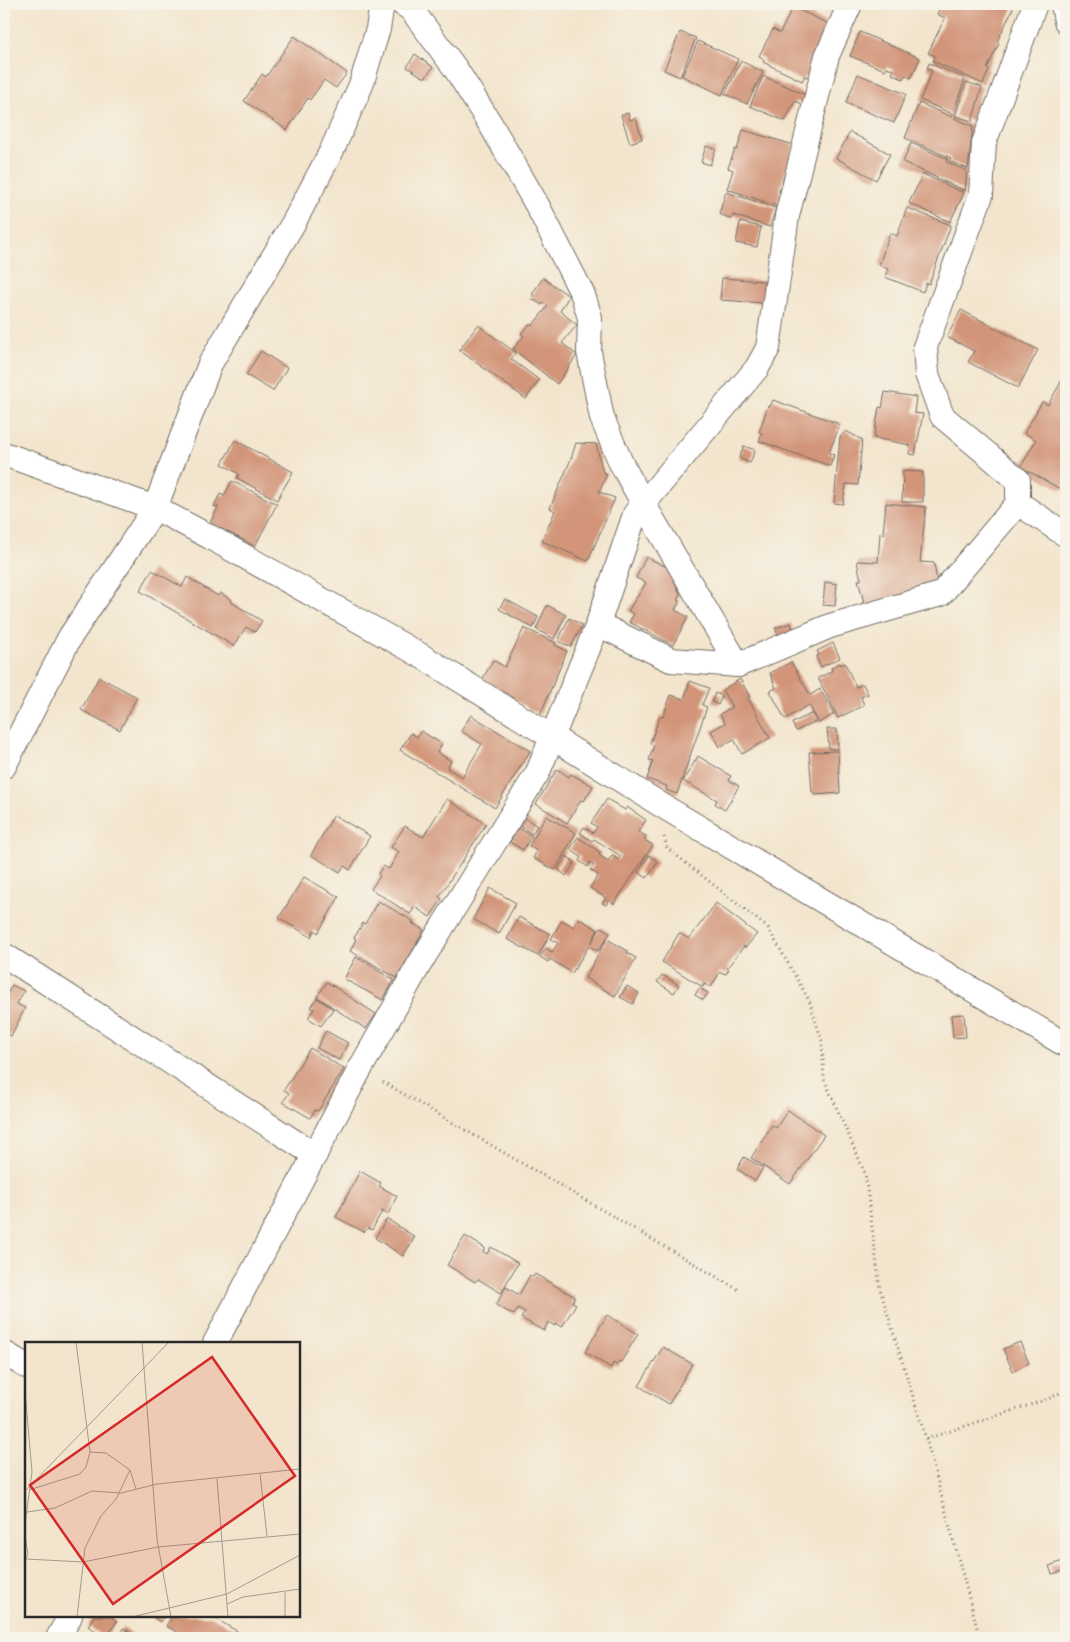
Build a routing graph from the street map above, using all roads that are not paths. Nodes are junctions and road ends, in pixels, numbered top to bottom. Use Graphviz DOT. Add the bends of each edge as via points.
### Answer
graph roads {
  1 [pos="382,4"];
  2 [pos="402,4"];
  3 [pos="850,4"];
  4 [pos="1035,4"];
  5 [pos="1063,4"];
  6 [pos="1066,21"];
  7 [pos="4,454"];
  8 [pos="1018,503"];
  9 [pos="643,504"];
  10 [pos="155,508"];
  11 [pos="1066,535"];
  12 [pos="598,624"];
  13 [pos="738,665"];
  14 [pos="552,738"];
  15 [pos="4,766"];
  16 [pos="4,954"];
  17 [pos="1066,1045"];
  18 [pos="315,1155"];
  19 [pos="216,1342"];
  20 [pos="4,1353"];
  21 [pos="25,1365"];
  22 [pos="69,1617"];
  23 [pos="58,1638"];
  1 -- 10 [label="street" via="361,85 332,150 294,222 210,364"];
  2 -- 9 [label="street" via="411,9 456,68 537,205 583,295 590,318 589,352 602,418"];
  3 -- 9 [label="street" via="827,56 786,216 768,348 757,368"];
  4 -- 8 [label="street" via="984,144 981,195 925,347 927,374 942,416 1018,480"];
  5 -- 6 [label="street"];
  7 -- 10 [label="street"];
  8 -- 11 [label="street"];
  8 -- 13 [label="street" via="941,594 830,626"];
  9 -- 12 [label="street" via="634,514"];
  9 -- 13 [label="street"];
  10 -- 14 [label="street" via="420,655"];
  10 -- 15 [label="street" via="70,637"];
  12 -- 13 [label="street" via="671,660"];
  12 -- 14 [label="street"];
  14 -- 17 [label="street"];
  14 -- 18 [label="street" via="538,772 420,963"];
  16 -- 18 [label="street"];
  18 -- 19 [label="street"];
  20 -- 21 [label="street"];
  22 -- 23 [label="street"];
}
